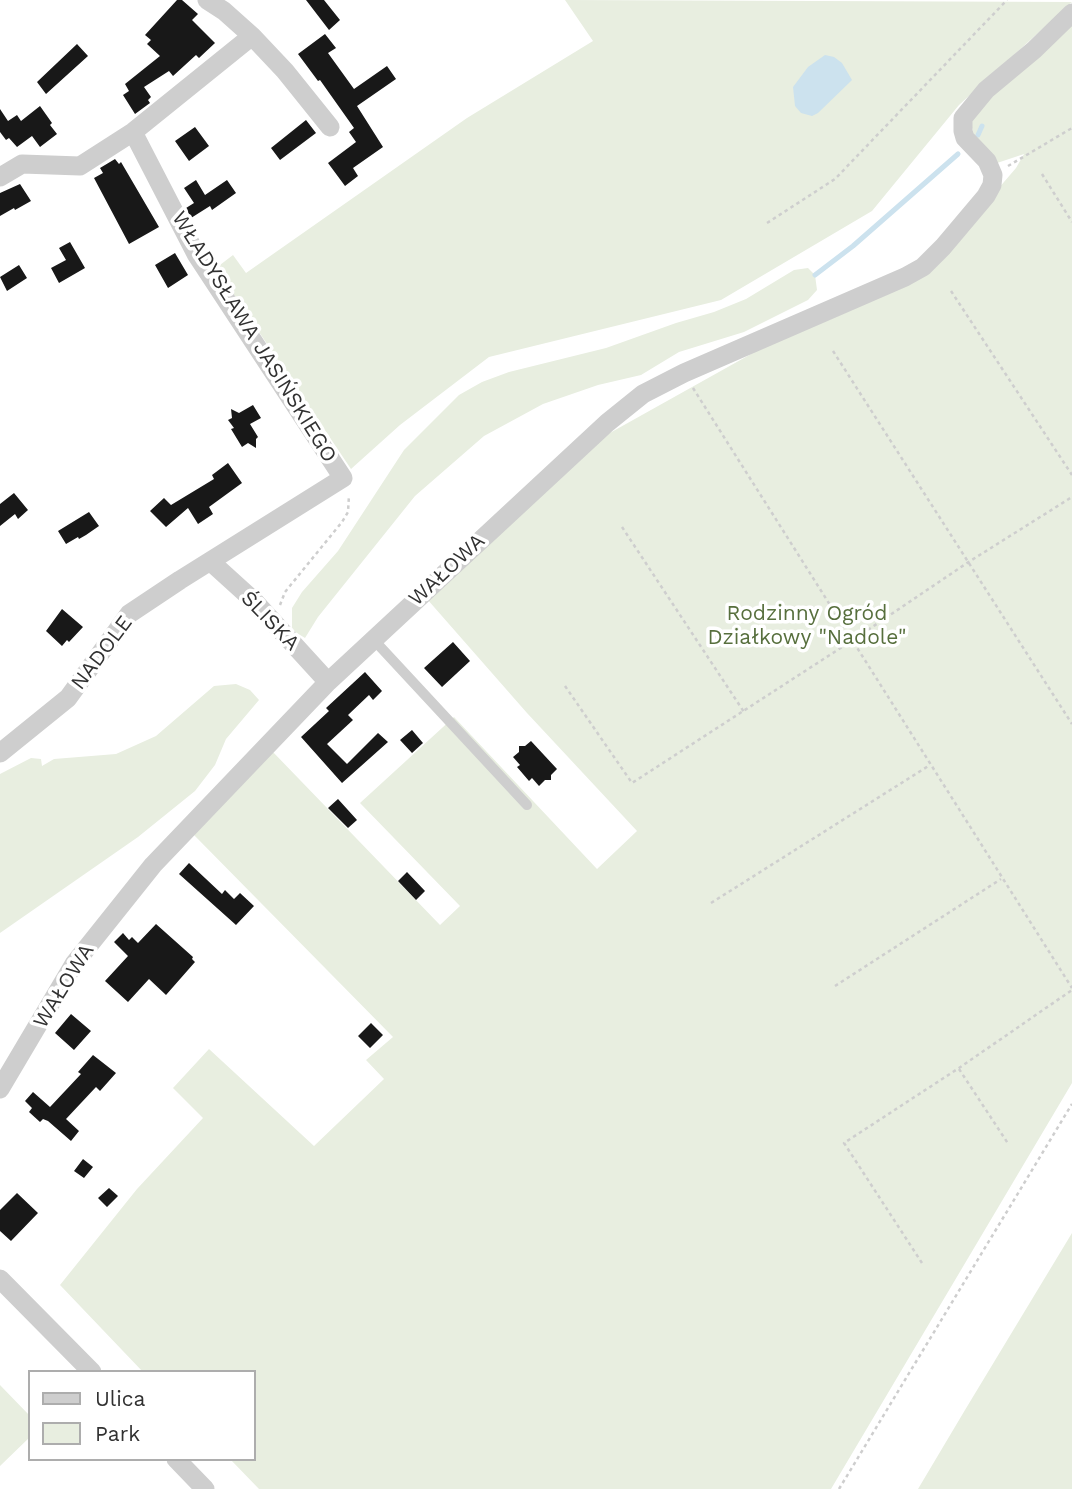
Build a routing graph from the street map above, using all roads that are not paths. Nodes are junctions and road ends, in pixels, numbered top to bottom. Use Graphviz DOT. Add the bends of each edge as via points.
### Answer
graph roads {
  1 [pos="207,0"];
  2 [pos="231,6"];
  3 [pos="1072,13"];
  4 [pos="252,36"];
  5 [pos="330,127"];
  6 [pos="132,132"];
  7 [pos="0,177"];
  8 [pos="211,562"];
  9 [pos="373,639"];
  10 [pos="328,682"];
  11 [pos="0,753"];
  12 [pos="527,805"];
  13 [pos="0,1089"];
  14 [pos="0,1279"];
  15 [pos="90,1370"];
  16 [pos="178,1461"];
  17 [pos="205,1489"];
  1 -- 2 [label="street"];
  2 -- 4 [label="street"];
  3 -- 9 [label="street, WAŁOWA" via="971,105 963,118 965,138 993,175 986,196 922,267 643,394"];
  4 -- 5 [label="street"];
  4 -- 6 [label="street"];
  6 -- 7 [label="street" via="80,166 22,164"];
  6 -- 8 [label="street, WŁADYSŁAWA JASIŃSKIEGO" via="196,254 343,478"];
  8 -- 10 [label="street, ŚLISKA" via="254,601"];
  8 -- 11 [label="street, NADOLE" via="130,614 68,698"];
  9 -- 10 [label="street, WAŁOWA"];
  9 -- 12 [label="lane"];
  10 -- 13 [label="street, WAŁOWA" via="153,865 113,914 74,964"];
  14 -- 15 [label="street"];
  16 -- 17 [label="street"];
}
